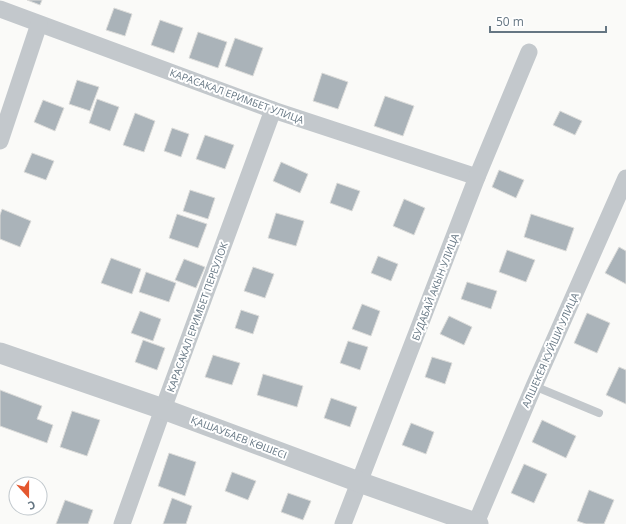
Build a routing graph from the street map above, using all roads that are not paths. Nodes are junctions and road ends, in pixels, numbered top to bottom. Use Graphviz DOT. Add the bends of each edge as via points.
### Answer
graph roads {
  1 [pos="0,9"];
  2 [pos="40,24"];
  3 [pos="529,52"];
  4 [pos="273,110"];
  5 [pos="0,141"];
  6 [pos="477,178"];
  7 [pos="626,178"];
  8 [pos="0,353"];
  9 [pos="534,386"];
  10 [pos="163,409"];
  11 [pos="599,413"];
  12 [pos="359,482"];
  13 [pos="122,524"];
  14 [pos="343,524"];
  15 [pos="477,524"];
  1 -- 2 [label="street, КАРАСАКАЛ ЕРИМБЕТ УЛИЦА"];
  2 -- 4 [label="street, КАРАСАКАЛ ЕРИМБЕТ УЛИЦА"];
  2 -- 5 [label="street"];
  3 -- 6 [label="street, БУДАБАЙ АКЫН УЛИЦА"];
  4 -- 6 [label="street, КАРАСАКАЛ ЕРИМБЕТ УЛИЦА"];
  4 -- 10 [label="street, КАРАСАКАЛ ЕРИМБЕТ ПЕРЕУЛОК"];
  6 -- 12 [label="street, БУДАБАЙ АКЫН УЛИЦА"];
  7 -- 9 [label="street, АЛШЕКЕЯ КУЙШИ УЛИЦА"];
  8 -- 10 [label="street, ҚАШАУБАЕВ КӨШЕСІ"];
  9 -- 11 [label="lane"];
  9 -- 15 [label="street, АЛШЕКЕЯ КУЙШИ УЛИЦА"];
  10 -- 12 [label="street, ҚАШАУБАЕВ КӨШЕСІ"];
  10 -- 13 [label="street, КАРАСАКАЛ ЕРИМБЕТ ПЕРЕУЛОК"];
  12 -- 14 [label="street, БУДАБАЙ АКЫН УЛИЦА"];
  12 -- 15 [label="street, ҚАШАУБАЕВ КӨШЕСІ"];
}
